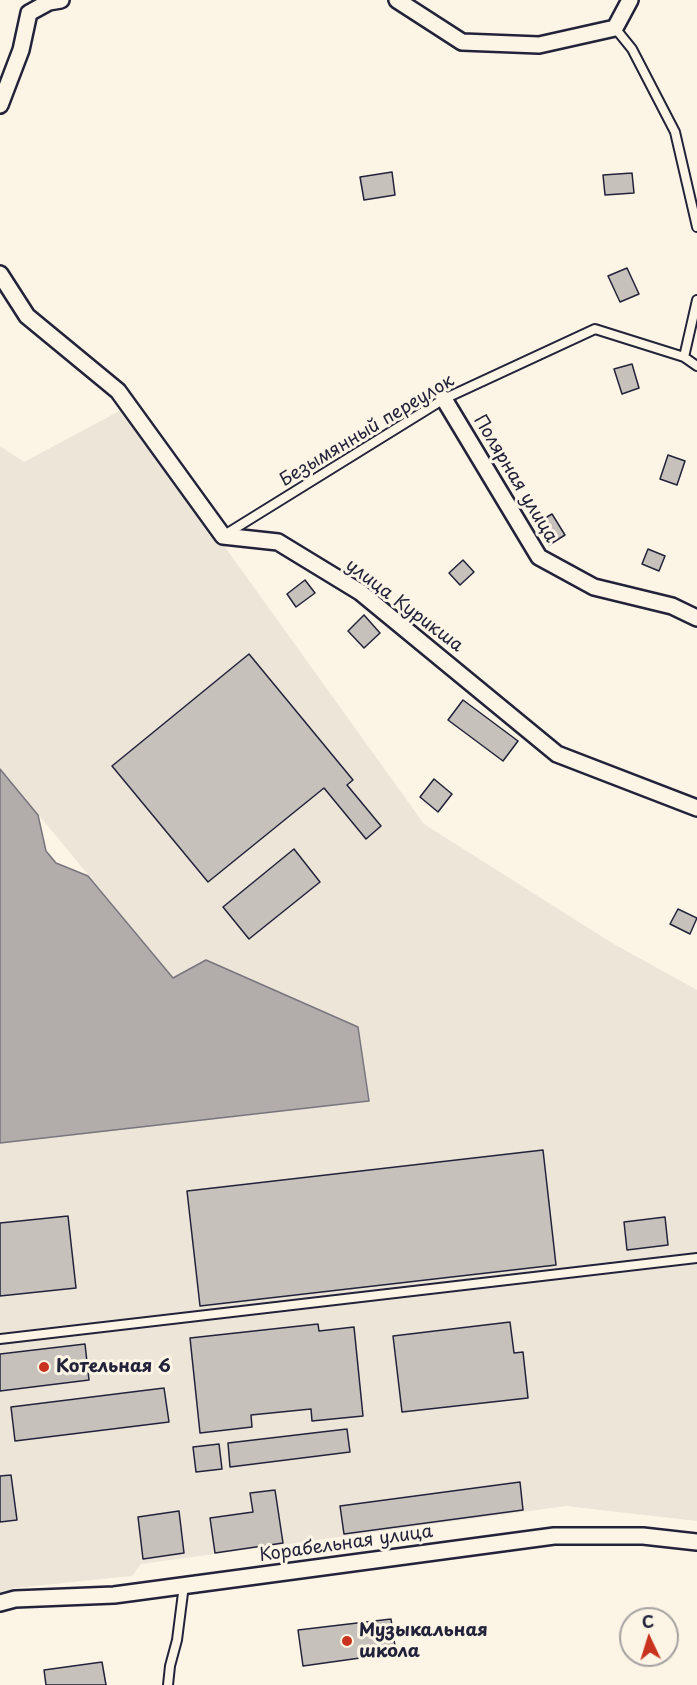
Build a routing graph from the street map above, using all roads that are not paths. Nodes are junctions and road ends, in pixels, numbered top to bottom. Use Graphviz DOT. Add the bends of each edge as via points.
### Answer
graph roads {
  1 [pos="62,0"];
  2 [pos="397,0"];
  3 [pos="630,0"];
  4 [pos="615,28"];
  5 [pos="0,105"];
  6 [pos="697,227"];
  7 [pos="0,274"];
  8 [pos="697,300"];
  9 [pos="684,357"];
  10 [pos="697,366"];
  11 [pos="444,399"];
  12 [pos="223,536"];
  13 [pos="697,618"];
  14 [pos="697,808"];
  15 [pos="697,1258"];
  16 [pos="0,1339"];
  17 [pos="697,1542"];
  18 [pos="184,1585"];
  19 [pos="0,1603"];
  20 [pos="168,1685"];
  1 -- 5 [label="street" via="29,13 21,50"];
  2 -- 4 [label="street" via="462,42 539,45"];
  3 -- 4 [label="street"];
  4 -- 6 [label="lane" via="632,49 675,132"];
  7 -- 12 [label="street" via="27,316 118,391"];
  8 -- 9 [label="lane"];
  9 -- 10 [label="lane, Безымянный переулок"];
  9 -- 11 [label="lane, Безымянный переулок" via="595,329"];
  11 -- 12 [label="lane, Безымянный переулок"];
  11 -- 13 [label="street, Полярная улица" via="539,557 594,586 672,606"];
  12 -- 14 [label="street, улица Курикша" via="278,542 360,592 557,754"];
  15 -- 16 [label="lane"];
  17 -- 18 [label="street, Корабельная улица" via="643,1536 554,1536"];
  18 -- 19 [label="street, Корабельная улица"];
  18 -- 20 [label="lane"];
}
